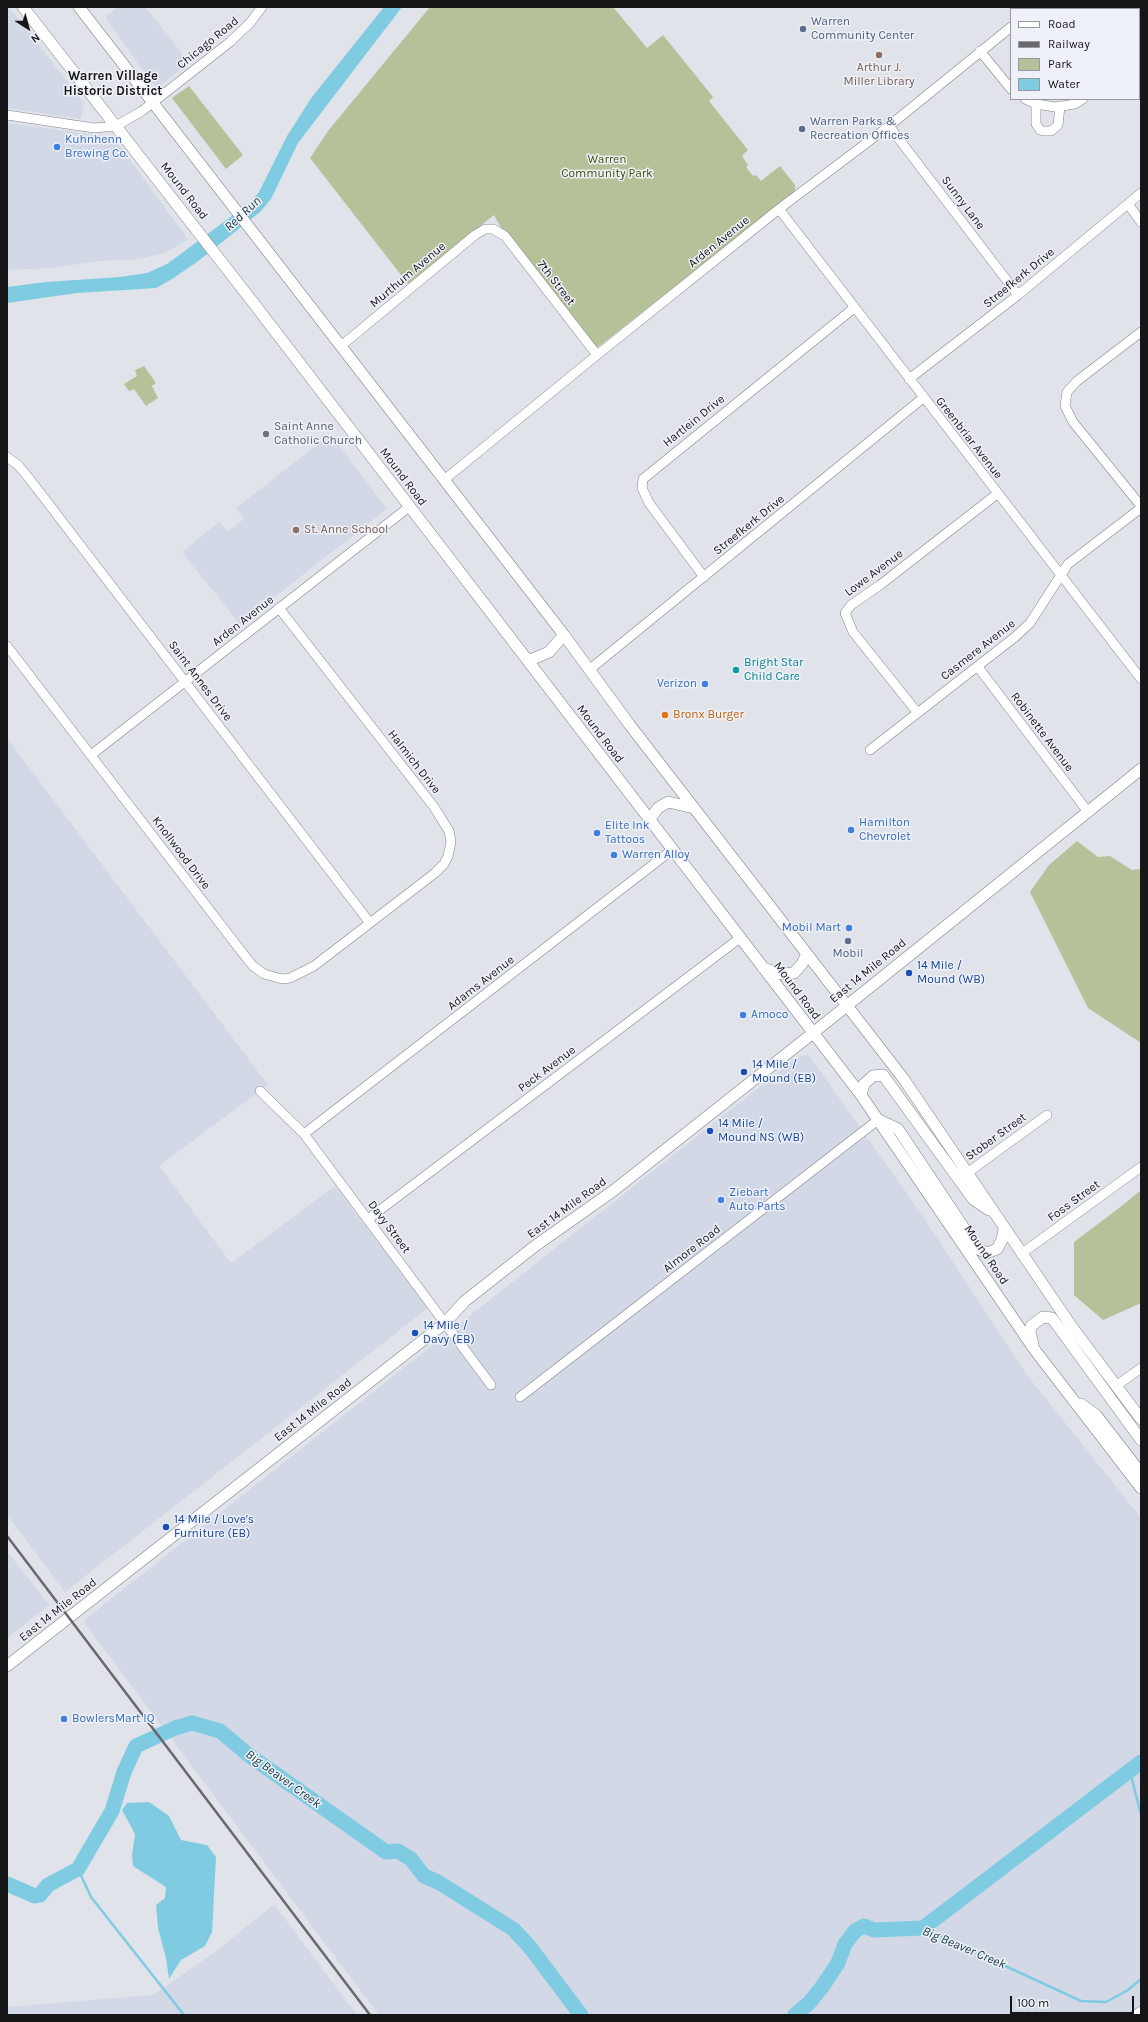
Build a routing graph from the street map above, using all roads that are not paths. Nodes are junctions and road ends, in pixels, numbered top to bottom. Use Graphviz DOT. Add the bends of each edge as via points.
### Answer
graph roads {
  1 [pos="23,7"];
  2 [pos="78,7"];
  3 [pos="262,7"];
  4 [pos="1010,28"];
  5 [pos="980,51"];
  6 [pos="1010,88"];
  7 [pos="1028,100"];
  8 [pos="1081,100"];
  9 [pos="153,102"];
  10 [pos="1036,104"];
  11 [pos="1060,107"];
  12 [pos="7,115"];
  13 [pos="116,126"];
  14 [pos="890,126"];
  15 [pos="1141,193"];
  16 [pos="1128,204"];
  17 [pos="779,209"];
  18 [pos="1141,222"];
  19 [pos="493,229"];
  20 [pos="1018,295"];
  21 [pos="854,308"];
  22 [pos="1141,332"];
  23 [pos="341,346"];
  24 [pos="597,355"];
  25 [pos="909,379"];
  26 [pos="924,398"];
  27 [pos="7,457"];
  28 [pos="444,480"];
  29 [pos="997,494"];
  30 [pos="409,506"];
  31 [pos="1141,507"];
  32 [pos="1061,575"];
  33 [pos="704,577"];
  34 [pos="279,608"];
  35 [pos="564,635"];
  36 [pos="7,646"];
  37 [pos="528,661"];
  38 [pos="978,667"];
  39 [pos="589,670"];
  40 [pos="1141,679"];
  41 [pos="184,682"];
  42 [pos="917,712"];
  43 [pos="870,750"];
  44 [pos="91,755"];
  45 [pos="1141,769"];
  46 [pos="694,808"];
  47 [pos="1088,812"];
  48 [pos="650,820"];
  49 [pos="672,850"];
  50 [pos="370,924"];
  51 [pos="740,938"];
  52 [pos="807,954"];
  53 [pos="763,968"];
  54 [pos="846,1006"];
  55 [pos="813,1033"];
  56 [pos="260,1091"];
  57 [pos="861,1095"];
  58 [pos="1047,1115"];
  59 [pos="878,1120"];
  60 [pos="304,1134"];
  61 [pos="1141,1167"];
  62 [pos="963,1176"];
  63 [pos="368,1219"];
  64 [pos="1004,1229"];
  65 [pos="1021,1254"];
  66 [pos="445,1323"];
  67 [pos="1034,1349"];
  68 [pos="1141,1368"];
  69 [pos="491,1385"];
  70 [pos="1116,1386"];
  71 [pos="1070,1395"];
  72 [pos="520,1397"];
  73 [pos="1141,1419"];
  74 [pos="1141,1440"];
  75 [pos="1141,1473"];
  76 [pos="1141,1488"];
  77 [pos="7,1666"];
  78 [pos="1141,2011"];
  79 [pos="1135,2015"];
  1 -- 13 [label="main road, Mound Road"];
  2 -- 9 [label="main road"];
  3 -- 9 [label="street, Chicago Road" via="241,34"];
  4 -- 5 [label="street, Arden Avenue"];
  5 -- 6 [label="street"];
  5 -- 14 [label="street, Arden Avenue"];
  7 -- 10 [label="street"];
  8 -- 11 [label="street"];
  9 -- 13 [label="street, Chicago Road"];
  9 -- 23 [label="main road"];
  10 -- 11 [label="street"];
  10 -- 11 [label="street" via="1036,124 1044,131 1051,131 1058,125"];
  12 -- 13 [label="street, Chicago Road" via="94,128"];
  13 -- 30 [label="main road, Mound Road"];
  14 -- 17 [label="street, Arden Avenue"];
  14 -- 20 [label="street, Sunny Lane"];
  15 -- 16 [label="street, Streefkerk Drive"];
  16 -- 18 [label="street"];
  16 -- 20 [label="street, Streefkerk Drive"];
  17 -- 21 [label="street, Greenbriar Avenue"];
  17 -- 24 [label="street, Arden Avenue"];
  19 -- 23 [label="street, Murthum Avenue" via="485,229 475,235"];
  19 -- 24 [label="street, 7th Street" via="505,236"];
  20 -- 25 [label="street, Streefkerk Drive"];
  21 -- 25 [label="street, Greenbriar Avenue"];
  21 -- 33 [label="street, Hartlein Drive" via="643,478 642,488 649,503"];
  22 -- 31 [label="street, Casmere Avenue" via="1077,381 1067,392 1065,406 1073,422"];
  23 -- 28 [label="main road"];
  24 -- 28 [label="street, Arden Avenue"];
  25 -- 26 [label="street, Greenbriar Avenue"];
  26 -- 29 [label="street, Greenbriar Avenue"];
  26 -- 33 [label="street, Streefkerk Drive"];
  27 -- 41 [label="street, Saint Annes Drive" via="28,477"];
  28 -- 35 [label="main road"];
  29 -- 32 [label="street, Greenbriar Avenue"];
  29 -- 42 [label="street, Lowe Avenue" via="851,605 845,613 853,632"];
  30 -- 34 [label="street, Arden Avenue"];
  30 -- 37 [label="main road, Mound Road"];
  31 -- 32 [label="street, Casmere Avenue" via="1068,564"];
  32 -- 38 [label="street, Casmere Avenue" via="1030,623 1016,638"];
  32 -- 40 [label="street, Greenbriar Avenue"];
  33 -- 39 [label="street, Streefkerk Drive"];
  34 -- 41 [label="street, Arden Avenue"];
  34 -- 50 [label="street, Halmich Drive" via="434,807 449,831 450,849 444,864"];
  35 -- 37 [label="main road" via="549,652"];
  35 -- 39 [label="main road"];
  36 -- 44 [label="street, Knollwood Drive"];
  37 -- 48 [label="main road, Mound Road"];
  38 -- 42 [label="street, Casmere Avenue"];
  38 -- 47 [label="street, Robinette Avenue"];
  39 -- 46 [label="main road"];
  41 -- 44 [label="street, Arden Avenue"];
  41 -- 50 [label="street, Saint Annes Drive"];
  42 -- 43 [label="street, Casmere Avenue"];
  44 -- 50 [label="street, Knollwood Drive" via="241,951 253,966 264,974 282,979 300,974"];
  45 -- 47 [label="main road, East 14 Mile Road"];
  46 -- 48 [label="main road" via="668,802 658,808"];
  46 -- 52 [label="main road"];
  47 -- 54 [label="main road, East 14 Mile Road"];
  48 -- 49 [label="main road, Mound Road"];
  49 -- 51 [label="main road, Mound Road"];
  49 -- 60 [label="street, Adams Avenue"];
  51 -- 53 [label="main road, Mound Road"];
  51 -- 63 [label="street, Peck Avenue"];
  52 -- 53 [label="main road" via="794,973 782,974"];
  52 -- 54 [label="main road"];
  53 -- 55 [label="main road, Mound Road"];
  54 -- 55 [label="main road, East 14 Mile Road"];
  54 -- 62 [label="main road" via="907,1084"];
  55 -- 57 [label="main road, Mound Road"];
  55 -- 66 [label="main road, East 14 Mile Road" via="612,1191 535,1246 465,1301"];
  56 -- 60 [label="street, Davy Street"];
  57 -- 59 [label="main road, Mound Road"];
  57 -- 62 [label="main road" via="864,1084 874,1076 883,1075"];
  58 -- 62 [label="street, Stober Street"];
  59 -- 64 [label="main road" via="898,1129 978,1249 987,1253 997,1249"];
  59 -- 67 [label="main road, Mound Road"];
  59 -- 72 [label="street, Almore Road"];
  60 -- 63 [label="street, Davy Street"];
  61 -- 65 [label="street, Foss Street"];
  62 -- 64 [label="main road"];
  63 -- 66 [label="street, Davy Street"];
  64 -- 65 [label="main road"];
  65 -- 70 [label="main road"];
  66 -- 69 [label="street, Davy Street"];
  66 -- 77 [label="main road, East 14 Mile Road"];
  67 -- 71 [label="main road, Mound Road"];
  67 -- 74 [label="main road" via="1031,1326 1043,1317 1052,1318"];
  68 -- 70 [label="street"];
  70 -- 73 [label="main road"];
  71 -- 75 [label="main road" via="1096,1415"];
  71 -- 76 [label="main road, Mound Road"];
  78 -- 79 [label="street"];
}
